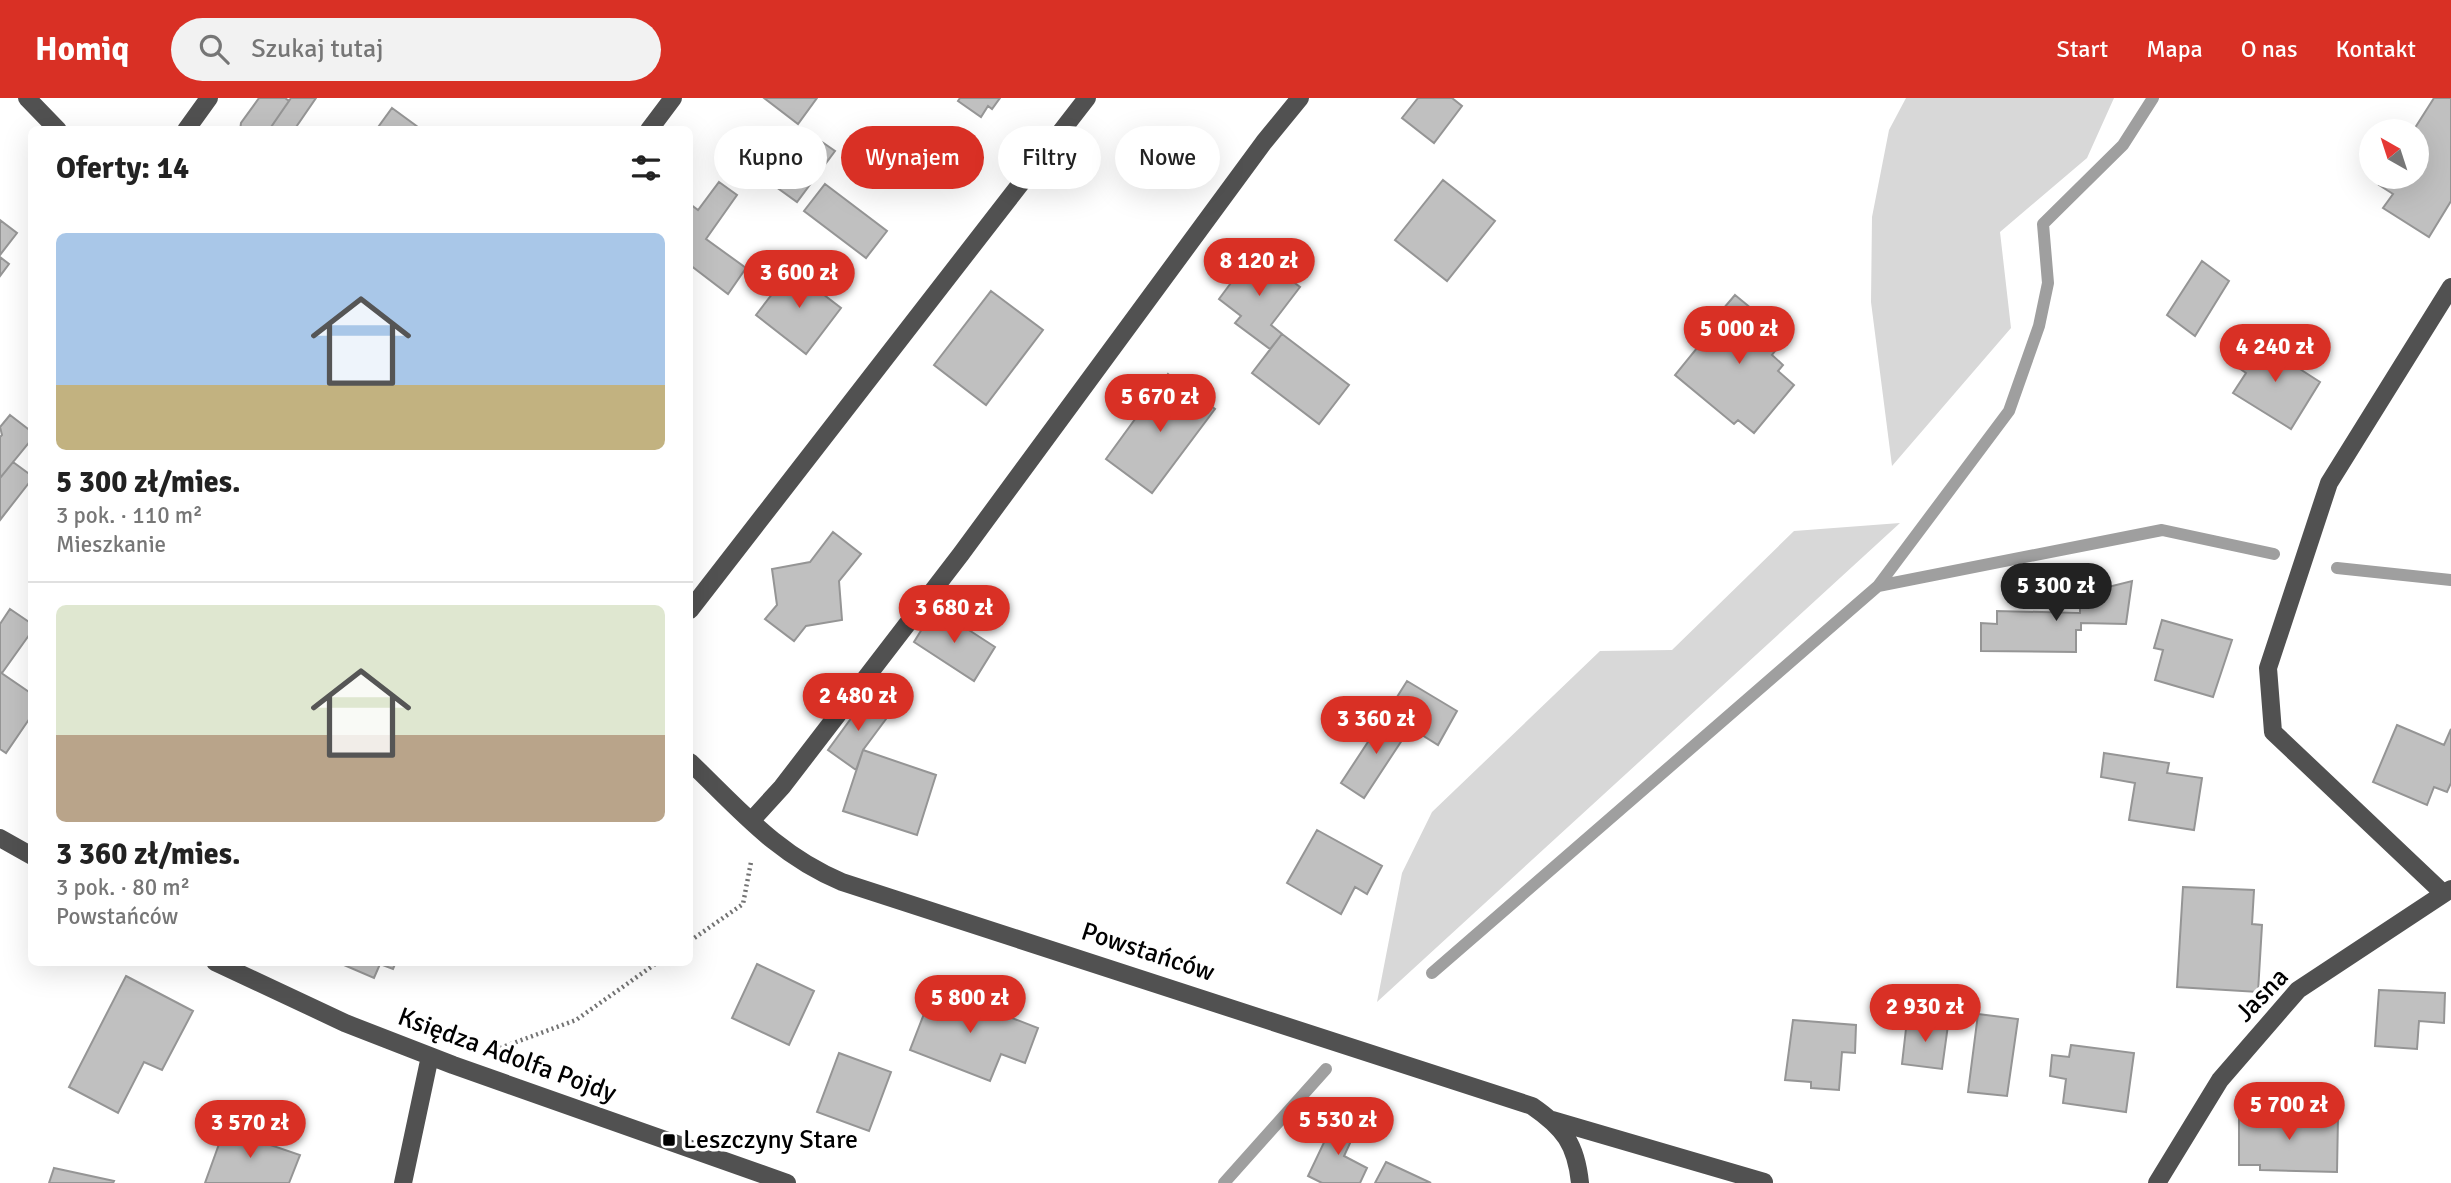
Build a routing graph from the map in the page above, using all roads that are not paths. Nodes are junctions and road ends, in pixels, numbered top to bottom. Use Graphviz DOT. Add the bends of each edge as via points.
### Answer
graph roads {
  1 [pos="27,98"];
  2 [pos="209,98"];
  3 [pos="673,98"];
  4 [pos="1087,98"];
  5 [pos="1300,98"];
  6 [pos="54,126"];
  7 [pos="189,126"];
  8 [pos="652,126"];
  9 [pos="2451,287"];
  10 [pos="693,606"];
  11 [pos="693,765"];
  12 [pos="751,821"];
  13 [pos="0,838"];
  14 [pos="28,854"];
  15 [pos="2447,891"];
  16 [pos="224,966"];
  17 [pos="430,1056"];
  18 [pos="1552,1120"];
  19 [pos="1764,1182"];
  20 [pos="403,1183"];
  21 [pos="787,1183"];
  22 [pos="1580,1183"];
  23 [pos="2157,1183"];
  1 -- 6 [label="street"];
  2 -- 7 [label="street"];
  3 -- 8 [label="street"];
  4 -- 10 [label="street"];
  5 -- 12 [label="street" via="961,554"];
  9 -- 15 [label="street" via="2329,483 2267,668 2273,732"];
  11 -- 12 [label="street, Powstańców"];
  12 -- 18 [label="street, Powstańców" via="814,871 842,882 1507,1096"];
  13 -- 14 [label="street"];
  15 -- 23 [label="street, Jasna" via="2298,990 2220,1080"];
  16 -- 17 [label="street, Księdza Adolfa Pojdy" via="345,1023"];
  17 -- 20 [label="street"];
  17 -- 21 [label="street, Księdza Adolfa Pojdy"];
  18 -- 19 [label="street"];
  18 -- 22 [label="street, Powstańców" via="1577,1158"];
}
